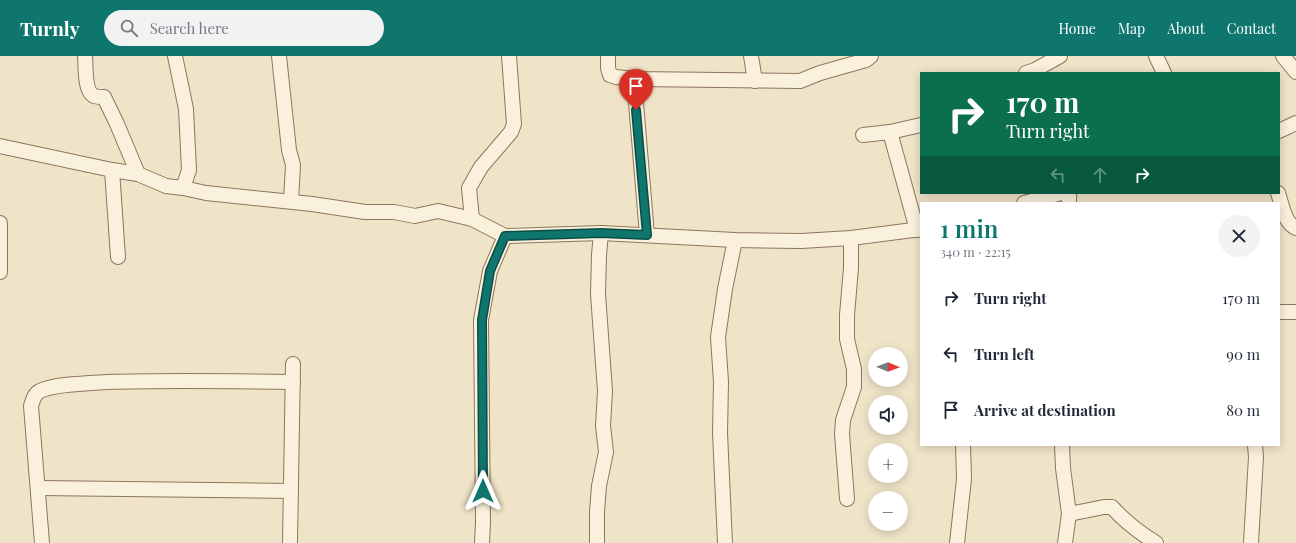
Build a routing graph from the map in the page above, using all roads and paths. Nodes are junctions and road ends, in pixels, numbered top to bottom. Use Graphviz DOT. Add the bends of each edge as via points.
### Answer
graph roads {
  1 [pos="85,56"];
  2 [pos="175,56"];
  3 [pos="279,56"];
  4 [pos="509,56"];
  5 [pos="608,56"];
  6 [pos="751,56"];
  7 [pos="872,56"];
  8 [pos="1156,56"];
  9 [pos="1283,56"];
  10 [pos="1054,57"];
  11 [pos="1029,72"];
  12 [pos="1164,72"];
  13 [pos="1296,72"];
  14 [pos="634,79"];
  15 [pos="755,81"];
  16 [pos="1296,123"];
  17 [pos="920,126"];
  18 [pos="1280,131"];
  19 [pos="890,132"];
  20 [pos="863,135"];
  21 [pos="0,146"];
  22 [pos="112,170"];
  23 [pos="138,174"];
  24 [pos="183,188"];
  25 [pos="1057,194"];
  26 [pos="1278,194"];
  27 [pos="291,201"];
  28 [pos="1028,202"];
  29 [pos="472,219"];
  30 [pos="0,223"];
  31 [pos="1296,228"];
  32 [pos="919,229"];
  33 [pos="601,233"];
  34 [pos="647,235"];
  35 [pos="505,236"];
  36 [pos="851,238"];
  37 [pos="735,240"];
  38 [pos="118,257"];
  39 [pos="0,272"];
  40 [pos="1280,312"];
  41 [pos="1296,312"];
  42 [pos="293,364"];
  43 [pos="293,382"];
  44 [pos="963,446"];
  45 [pos="1062,446"];
  46 [pos="1254,446"];
  47 [pos="38,488"];
  48 [pos="291,491"];
  49 [pos="847,499"];
  50 [pos="1069,514"];
  51 [pos="1143,539"];
  52 [pos="42,543"];
  53 [pos="290,543"];
  54 [pos="482,543"];
  55 [pos="598,543"];
  56 [pos="725,543"];
  57 [pos="957,543"];
  58 [pos="1065,543"];
  59 [pos="1156,543"];
  60 [pos="1252,543"];
  1 -- 23 [label="street" via="89,91 94,96 104,97"];
  2 -- 24 [label="street" via="186,109 189,170"];
  3 -- 27 [label="street" via="289,150 293,165"];
  4 -- 29 [label="street" via="514,124 512,132 481,167 469,188"];
  5 -- 14 [label="street" via="610,75"];
  6 -- 15 [label="street"];
  7 -- 15 [label="street" via="800,81"];
  8 -- 12 [label="street"];
  9 -- 13 [label="street"];
  10 -- 11 [label="street"];
  14 -- 15 [label="street"];
  14 -- 34 [label="street"];
  16 -- 18 [label="street"];
  17 -- 19 [label="street"];
  19 -- 20 [label="street"];
  19 -- 32 [label="street"];
  21 -- 22 [label="street"];
  22 -- 23 [label="street"];
  22 -- 38 [label="street"];
  23 -- 24 [label="street" via="166,186"];
  24 -- 27 [label="street" via="206,193"];
  25 -- 28 [label="street"];
  26 -- 31 [label="street" via="1288,221"];
  27 -- 29 [label="street" via="365,212 394,212 415,216 438,211"];
  29 -- 35 [label="street"];
  30 -- 39 [label="street"];
  32 -- 36 [label="street"];
  33 -- 34 [label="street"];
  33 -- 35 [label="street"];
  33 -- 55 [label="street" via="598,294 606,391 603,426 606,452 599,486"];
  34 -- 37 [label="street"];
  35 -- 54 [label="street" via="490,271 482,320"];
  36 -- 37 [label="street" via="801,241"];
  36 -- 49 [label="street" via="847,339 854,369 854,387 843,420 842,434"];
  37 -- 56 [label="street" via="718,337"];
  40 -- 41 [label="street"];
  42 -- 43 [label="street"];
  43 -- 47 [label="street" via="175,380 83,383 40,391 33,398 31,406"];
  43 -- 48 [label="street"];
  44 -- 57 [label="street" via="964,479"];
  45 -- 50 [label="street"];
  46 -- 60 [label="street" via="1256,457"];
  47 -- 48 [label="street"];
  47 -- 52 [label="street"];
  48 -- 53 [label="street"];
  50 -- 51 [label="street" via="1112,507"];
  50 -- 58 [label="street"];
  51 -- 59 [label="street"];
}
